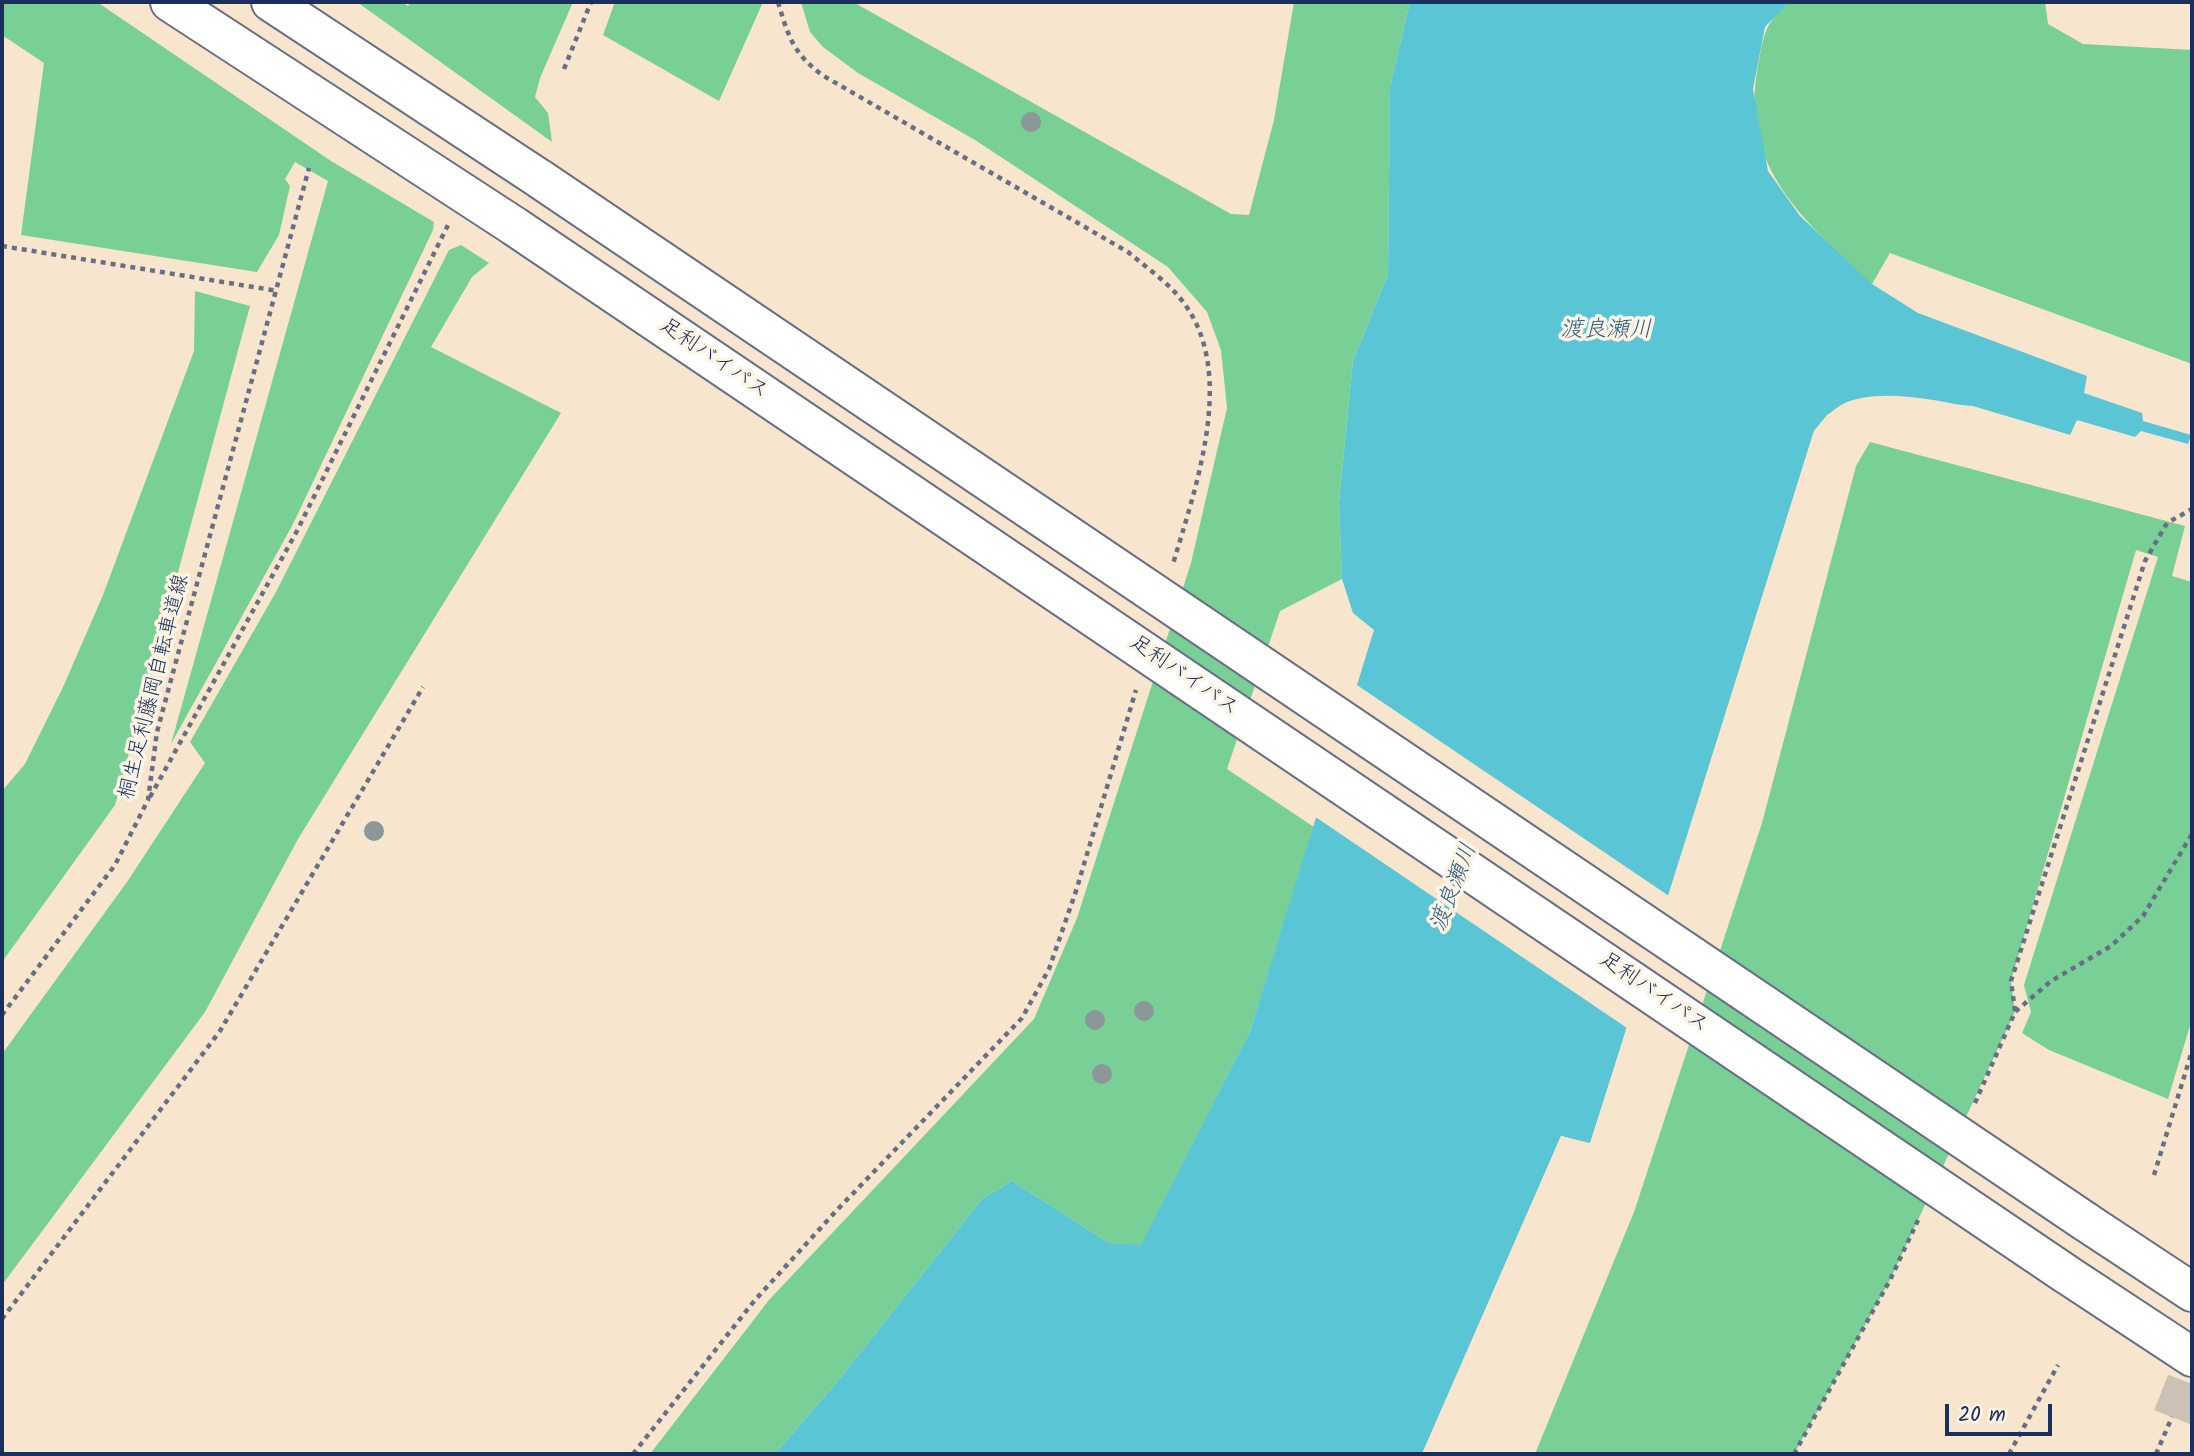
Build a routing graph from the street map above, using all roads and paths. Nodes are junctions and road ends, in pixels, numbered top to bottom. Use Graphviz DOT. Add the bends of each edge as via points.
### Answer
graph roads {
  1 [pos="170,2"];
  2 [pos="271,2"];
  3 [pos="592,2"];
  4 [pos="778,2"];
  5 [pos="564,69"];
  6 [pos="309,168"];
  7 [pos="450,221"];
  8 [pos="2,246"];
  9 [pos="278,291"];
  10 [pos="2192,509"];
  11 [pos="1169,575"];
  12 [pos="1138,681"];
  13 [pos="423,687"];
  14 [pos="148,800"];
  15 [pos="2015,1012"];
  16 [pos="2,1015"];
  17 [pos="2192,1051"];
  18 [pos="2154,1175"];
  19 [pos="2192,1292"];
  20 [pos="2,1319"];
  21 [pos="2192,1357"];
  22 [pos="2057,1365"];
  23 [pos="2172,1417"];
  24 [pos="633,1454"];
  25 [pos="2009,1454"];
  26 [pos="2156,1454"];
  1 -- 21 [label="highway, 足利バイパス, bridge" via="514,226"];
  2 -- 19 [label="highway, bridge"];
  3 -- 5 [label="path"];
  4 -- 11 [label="path" via="788,34 811,66 1128,252 1163,279 1186,307 1201,334 1209,371 1210,410 1189,510"];
  6 -- 9 [label="path, 桐生足利藤岡自転車道線"];
  7 -- 14 [label="path" via="297,531"];
  8 -- 9 [label="path"];
  9 -- 14 [label="path, 桐生足利藤岡自転車道線" via="157,732"];
  10 -- 15 [label="path" via="2167,523 2146,561 2011,981"];
  12 -- 24 [label="path" via="1063,930 1049,969 1022,1018 755,1300"];
  13 -- 20 [label="path" via="220,1031"];
  14 -- 16 [label="path, 桐生足利藤岡自転車道線" via="115,865"];
  17 -- 18 [label="path"];
  22 -- 25 [label="path"];
  23 -- 26 [label="path"];
}
